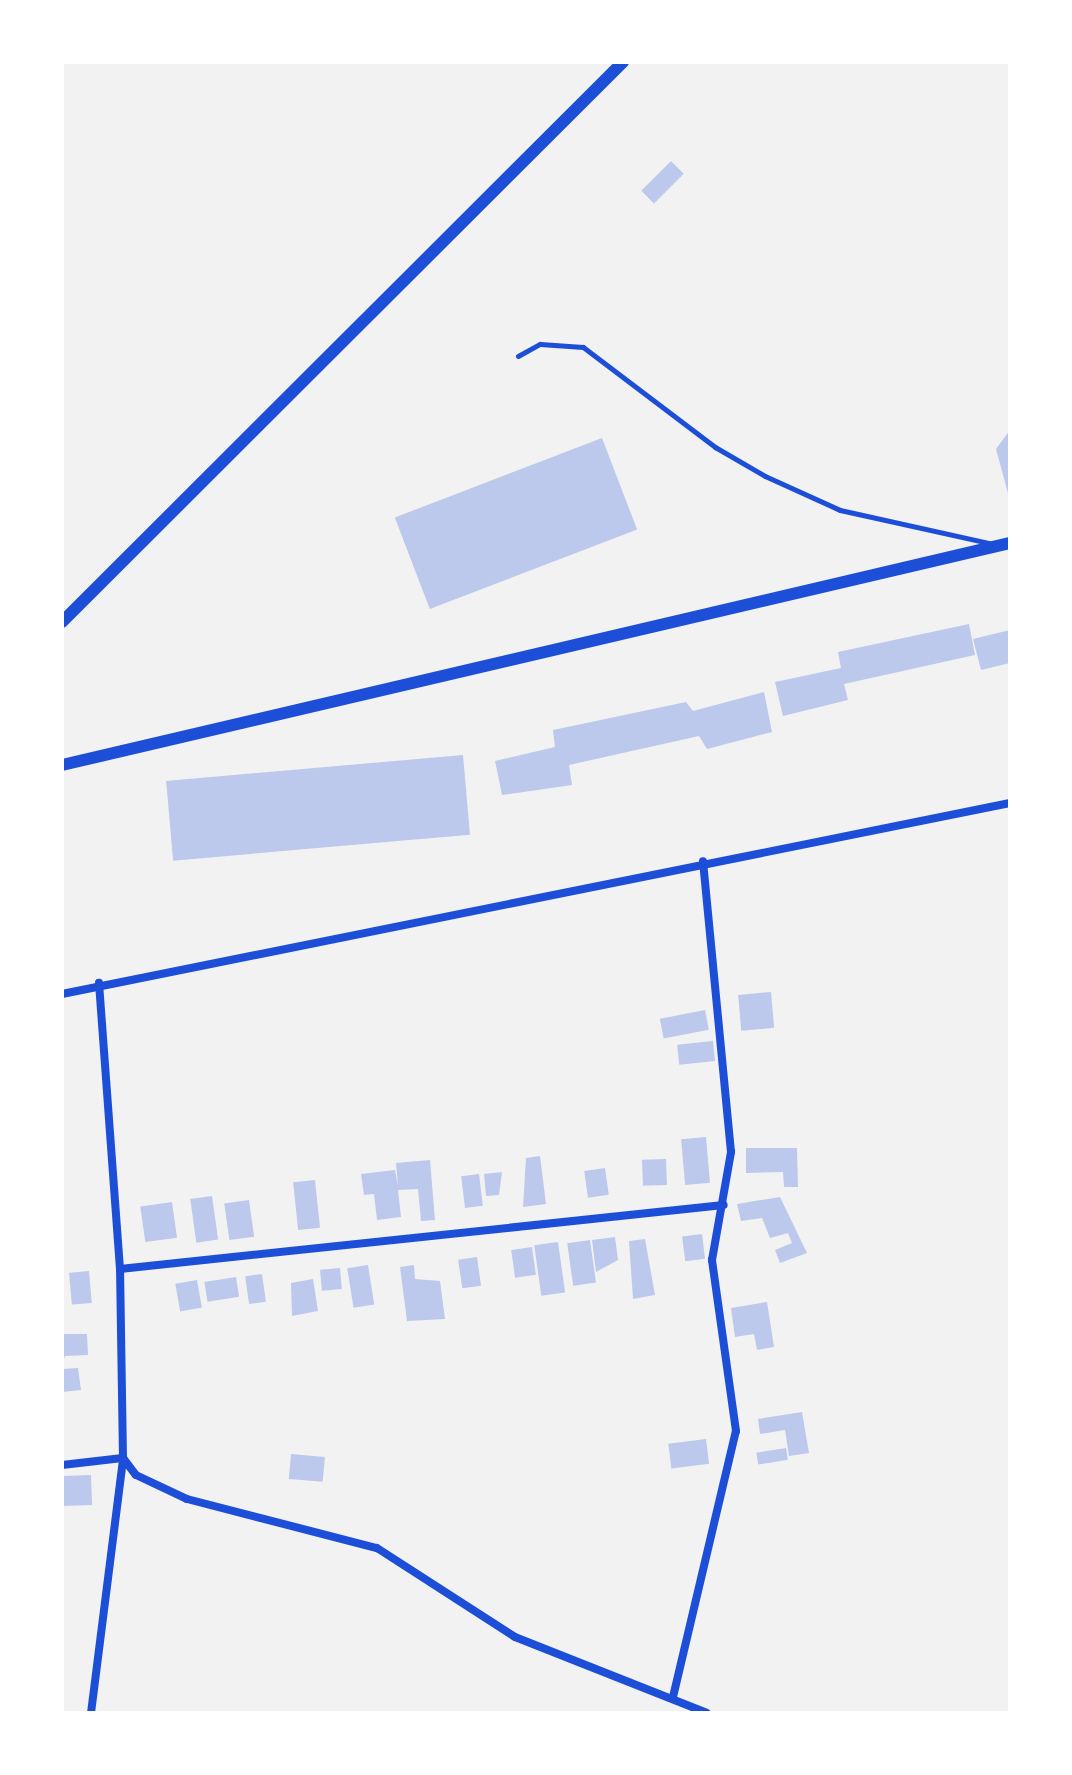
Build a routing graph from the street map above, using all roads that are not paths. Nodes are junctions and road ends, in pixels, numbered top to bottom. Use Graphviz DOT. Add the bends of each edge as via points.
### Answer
graph roads {
  1 [pos="623,62"];
  2 [pos="518,356"];
  3 [pos="1004,544"];
  4 [pos="62,622"];
  5 [pos="62,765"];
  6 [pos="1010,803"];
  7 [pos="703,861"];
  8 [pos="99,983"];
  9 [pos="62,994"];
  10 [pos="724,1205"];
  11 [pos="120,1269"];
  12 [pos="123,1458"];
  13 [pos="62,1465"];
  14 [pos="673,1697"];
  15 [pos="91,1713"];
  16 [pos="707,1713"];
  1 -- 4 [label="street"];
  2 -- 3 [label="lane" via="540,344 583,347 715,447 765,476 840,510"];
  3 -- 5 [label="street"];
  6 -- 7 [label="street"];
  7 -- 8 [label="street"];
  7 -- 10 [label="street" via="731,1152"];
  8 -- 9 [label="street"];
  8 -- 11 [label="street"];
  10 -- 11 [label="street"];
  10 -- 14 [label="street" via="712,1260 736,1431"];
  11 -- 12 [label="street"];
  12 -- 13 [label="street"];
  12 -- 14 [label="street" via="136,1475 187,1499 377,1548 515,1637"];
  12 -- 15 [label="street"];
  14 -- 16 [label="street"];
}
